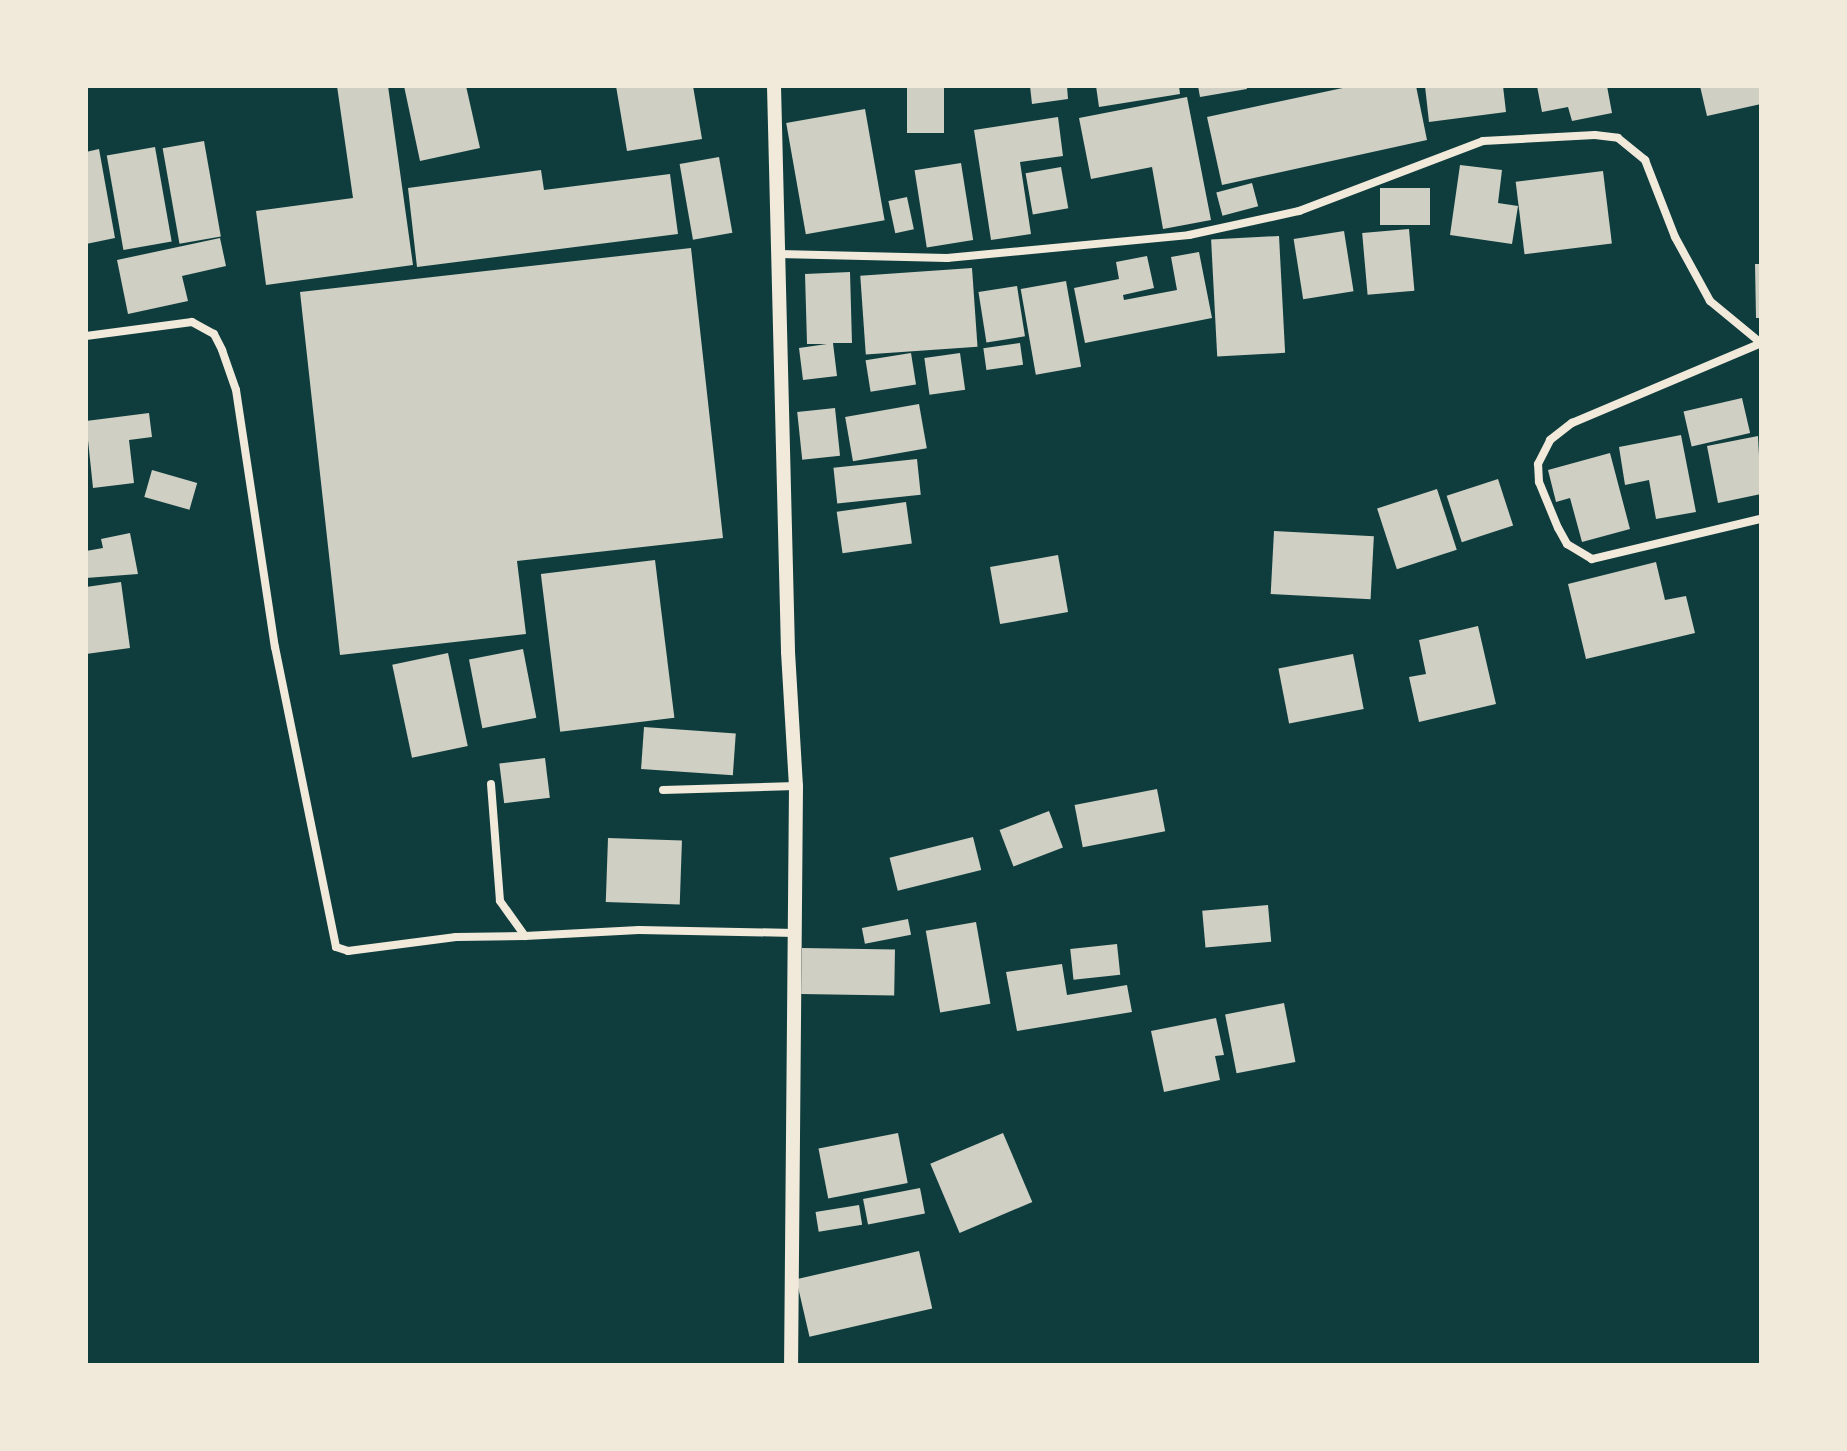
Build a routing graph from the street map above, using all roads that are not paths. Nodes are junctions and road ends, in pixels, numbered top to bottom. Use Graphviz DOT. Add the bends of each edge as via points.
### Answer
graph roads {
  1 [pos="774,86"];
  2 [pos="779,254"];
  3 [pos="86,336"];
  4 [pos="1761,343"];
  5 [pos="1760,519"];
  6 [pos="491,784"];
  7 [pos="796,786"];
  8 [pos="663,790"];
  9 [pos="794,933"];
  10 [pos="525,936"];
  11 [pos="791,1365"];
  1 -- 2 [label="street"];
  2 -- 4 [label="street" via="947,258 1189,235 1299,211 1483,141 1595,135 1618,138 1645,160 1675,237 1710,301"];
  2 -- 7 [label="street"];
  3 -- 10 [label="street" via="192,322 214,334 222,350 236,390 275,647 336,947 348,951 456,937"];
  4 -- 5 [label="street" via="1572,423 1550,440 1538,464 1539,482 1567,544 1592,559"];
  6 -- 10 [label="street" via="500,901"];
  7 -- 8 [label="street"];
  7 -- 9 [label="street"];
  9 -- 10 [label="street" via="639,930"];
  9 -- 11 [label="street"];
}
